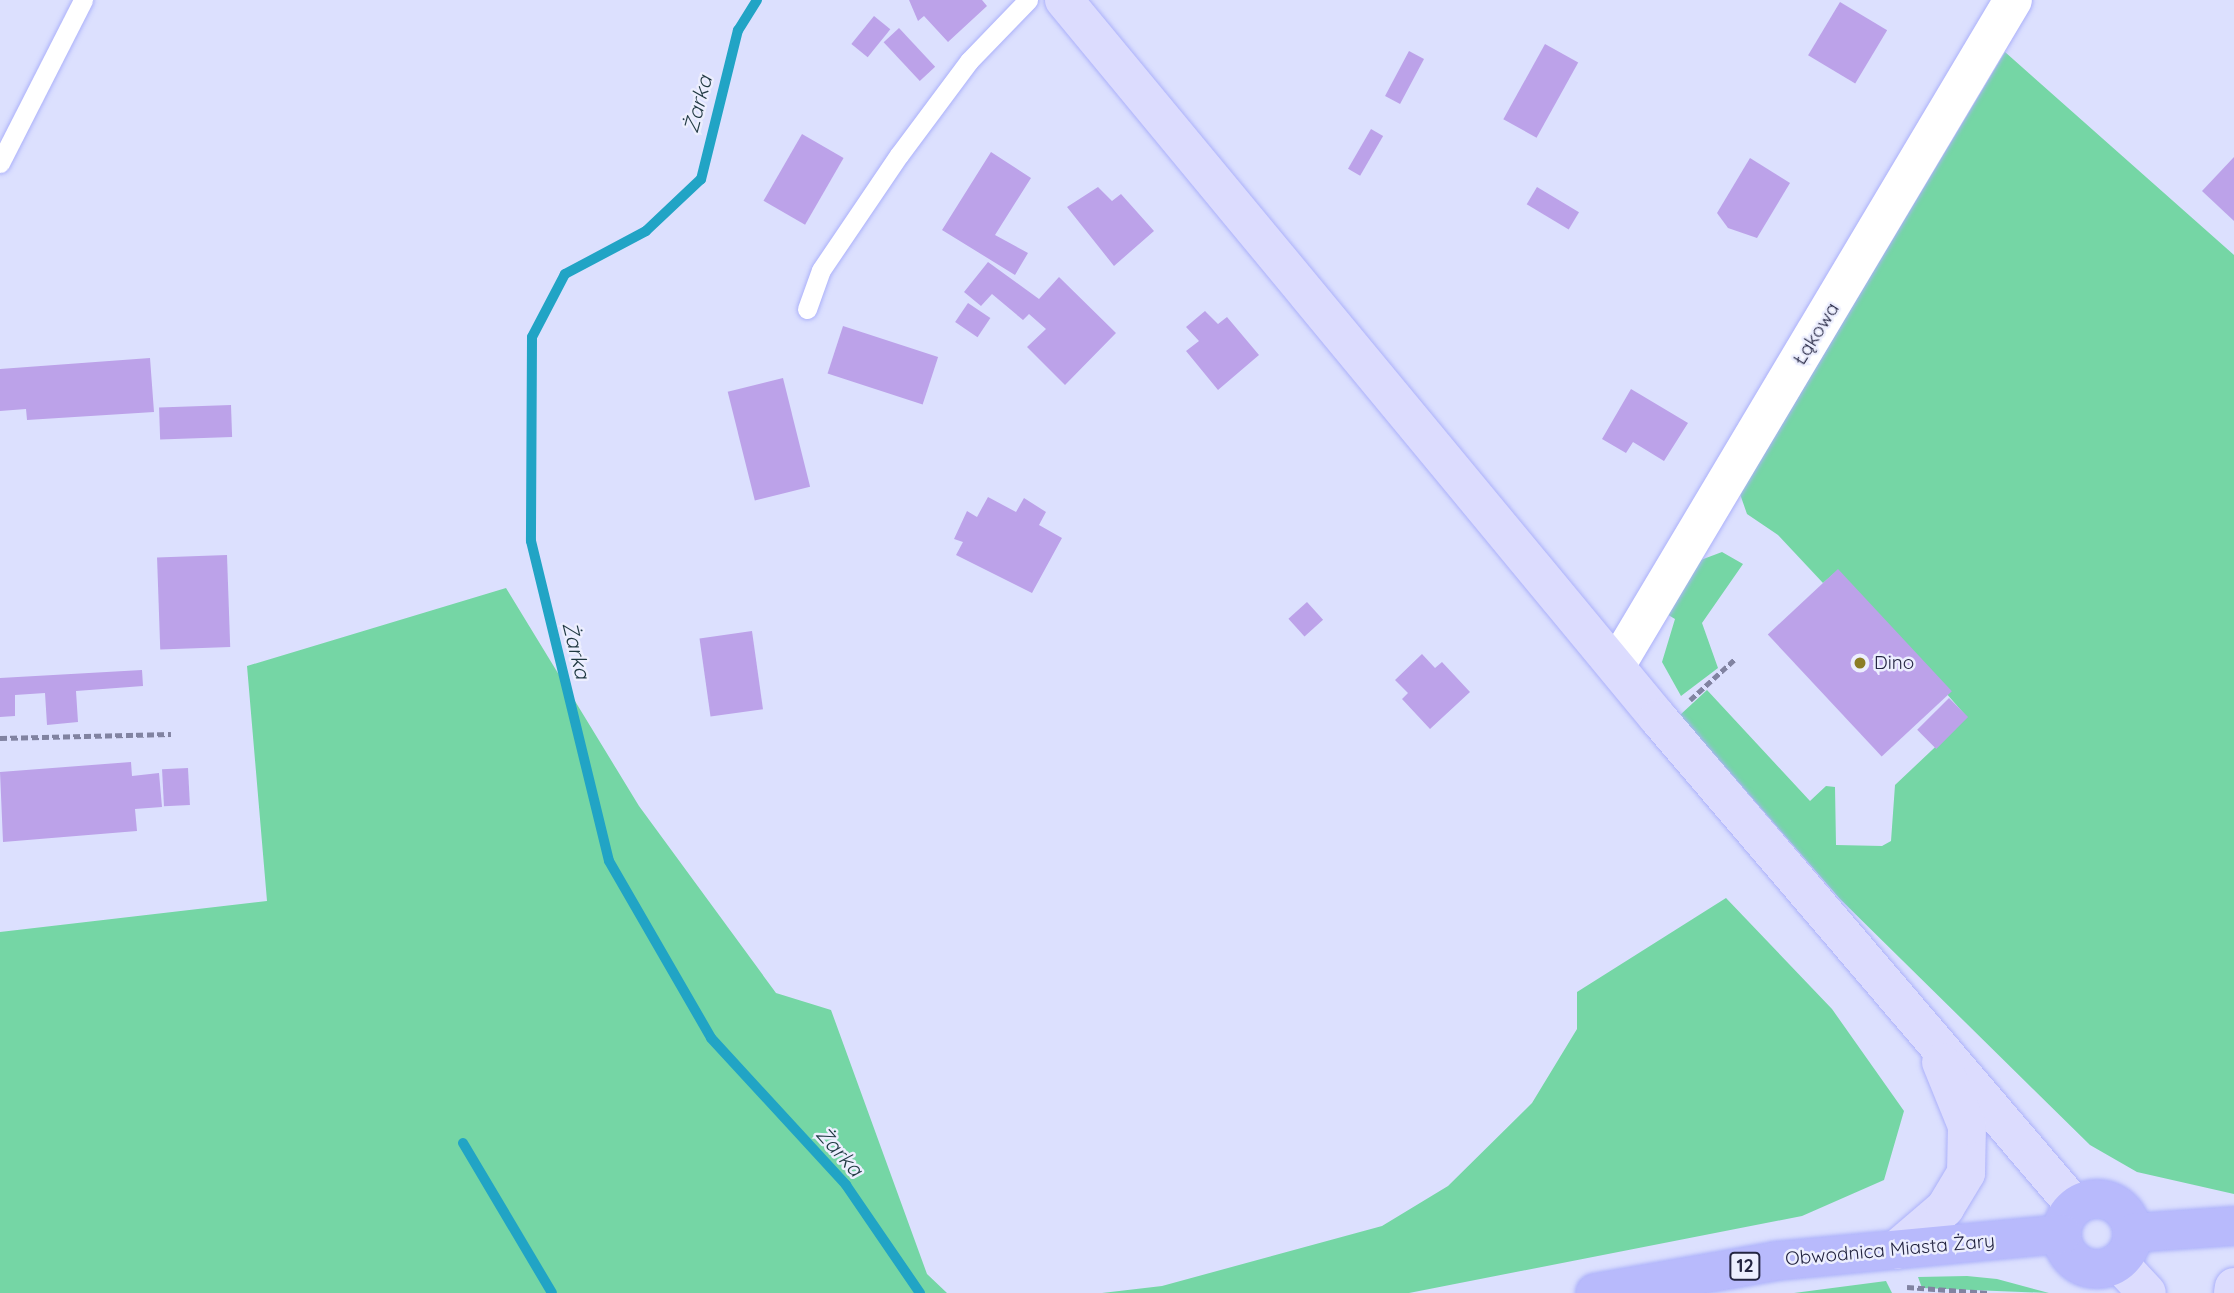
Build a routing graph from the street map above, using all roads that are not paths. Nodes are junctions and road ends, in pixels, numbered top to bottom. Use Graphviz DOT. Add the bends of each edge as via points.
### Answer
graph roads {
  1 [pos="83,0"];
  2 [pos="1028,0"];
  3 [pos="1064,0"];
  4 [pos="2013,0"];
  5 [pos="0,163"];
  6 [pos="807,309"];
  7 [pos="1616,666"];
  8 [pos="1917,1014"];
  9 [pos="2069,1220"];
  10 [pos="2234,1226"];
  11 [pos="2126,1247"];
  12 [pos="1896,1250"];
  13 [pos="2234,1287"];
  14 [pos="1595,1293"];
  15 [pos="2147,1293"];
  16 [pos="2233,1293"];
  1 -- 5 [label="lane"];
  2 -- 6 [label="lane" via="969,61 900,155 821,270"];
  3 -- 7 [label="main road"];
  4 -- 7 [label="street, Łąkowa"];
  7 -- 8 [label="main road"];
  8 -- 9 [label="main road"];
  8 -- 12 [label="main road" via="1967,1126 1966,1173 1945,1208"];
  9 -- 11 [label="main road" via="2067,1253 2082,1266"];
  9 -- 11 [label="main road, 12" via="2093,1198 2112,1202 2127,1214"];
  9 -- 12 [label="main road, Obwodnica Miasta Żary / 12"];
  10 -- 11 [label="main road"];
  11 -- 15 [label="main road"];
  12 -- 14 [label="main road, Obwodnica Miasta Żary / 12" via="1776,1261"];
  13 -- 16 [label="main road"];
}
